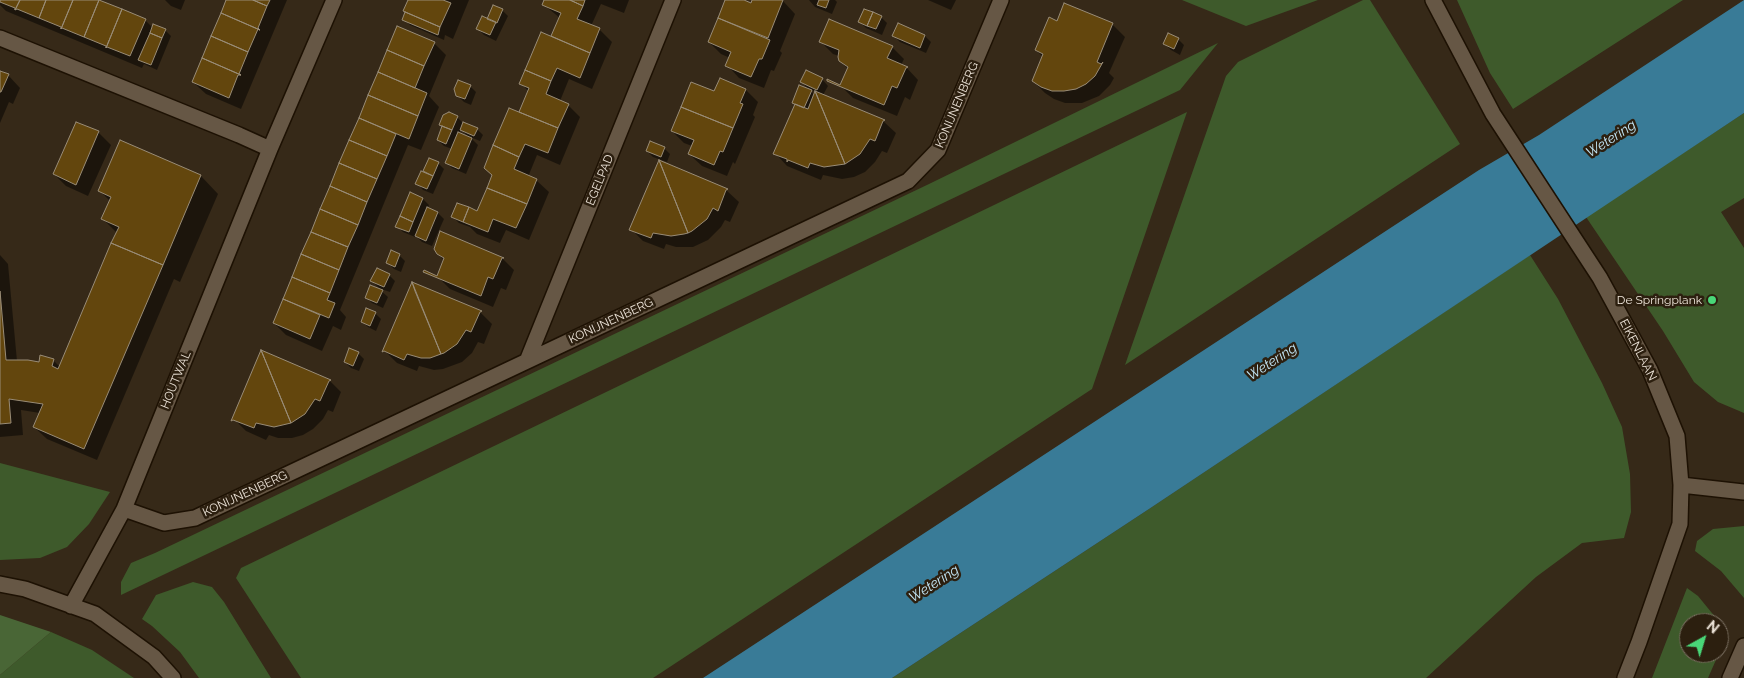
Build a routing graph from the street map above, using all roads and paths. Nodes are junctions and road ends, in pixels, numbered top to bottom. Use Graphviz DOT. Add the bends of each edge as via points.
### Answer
graph roads {
  1 [pos="334,0"];
  2 [pos="673,0"];
  3 [pos="1001,0"];
  4 [pos="1433,0"];
  5 [pos="0,38"];
  6 [pos="270,149"];
  7 [pos="527,361"];
  8 [pos="1681,485"];
  9 [pos="1744,492"];
  10 [pos="124,509"];
  11 [pos="0,584"];
  12 [pos="71,606"];
  13 [pos="1744,646"];
  14 [pos="173,678"];
  15 [pos="1625,678"];
  16 [pos="1730,678"];
  1 -- 6 [label="street, HOUTWAL"];
  2 -- 7 [label="street, EGELPAD"];
  3 -- 7 [label="street, KONIJNENBERG" via="938,150 908,180"];
  4 -- 8 [label="street, EIKENLAAN" via="1493,114 1600,278 1650,370 1677,436"];
  5 -- 6 [label="street"];
  6 -- 10 [label="street, HOUTWAL"];
  7 -- 10 [label="street, KONIJNENBERG" via="195,518 164,523"];
  8 -- 9 [label="street"];
  8 -- 15 [label="street, EIKENLAAN" via="1680,524"];
  10 -- 12 [label="street, HOUTWAL"];
  11 -- 12 [label="street" via="26,589"];
  12 -- 14 [label="street" via="95,614 154,657"];
  13 -- 16 [label="street"];
}
